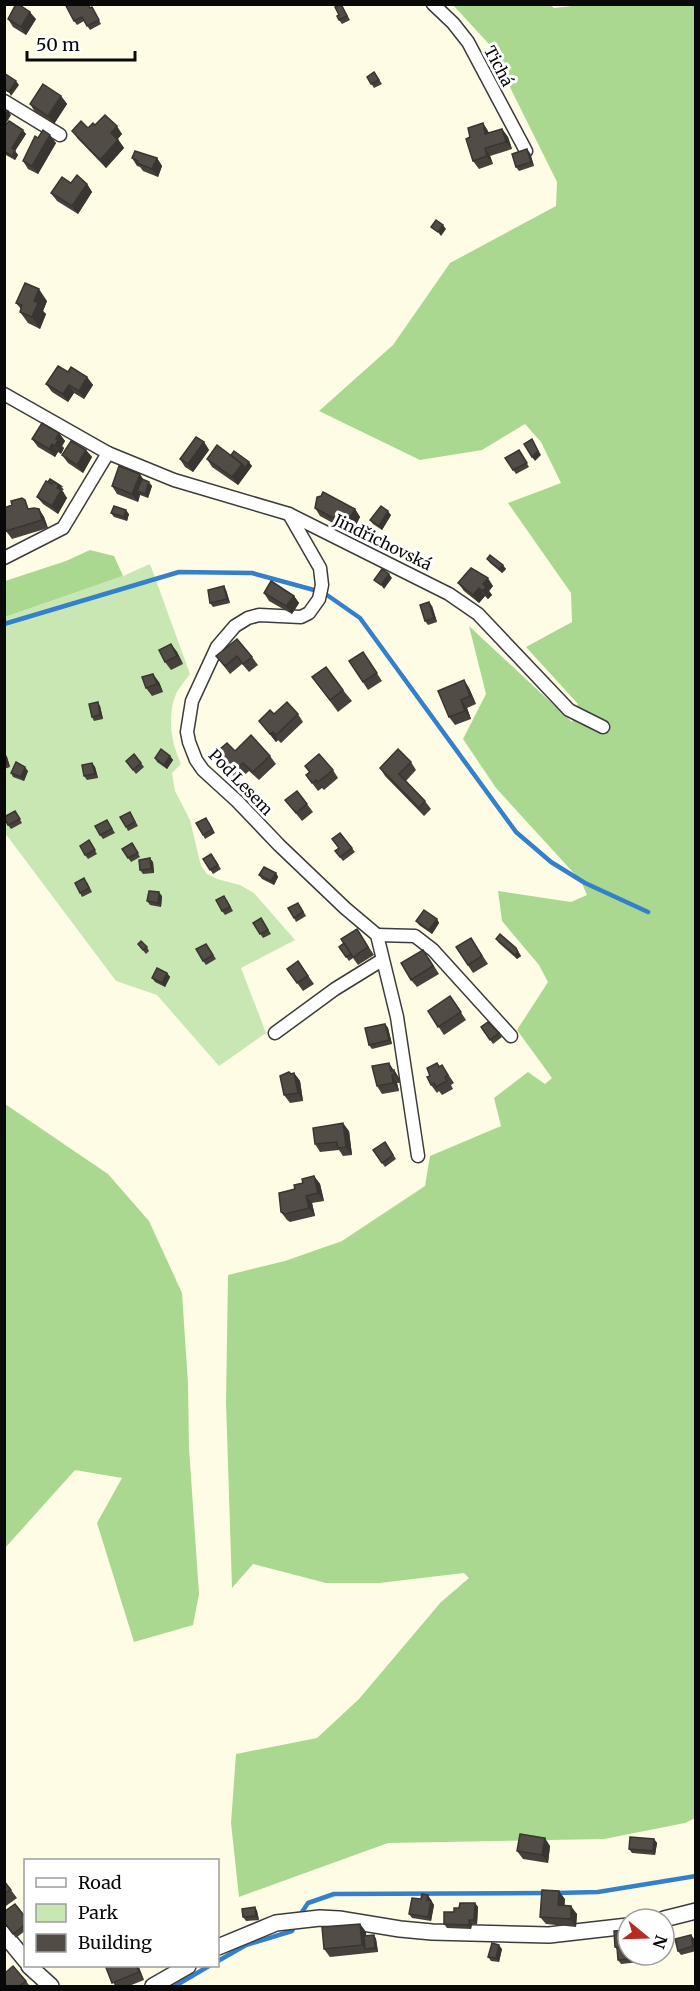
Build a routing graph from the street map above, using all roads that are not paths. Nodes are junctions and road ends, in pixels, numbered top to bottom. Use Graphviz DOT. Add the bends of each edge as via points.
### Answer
graph roads {
  1 [pos="433,4"];
  2 [pos="4,101"];
  3 [pos="60,135"];
  4 [pos="526,151"];
  5 [pos="4,393"];
  6 [pos="108,453"];
  7 [pos="289,514"];
  8 [pos="4,558"];
  9 [pos="603,727"];
  10 [pos="377,935"];
  11 [pos="382,960"];
  12 [pos="275,1033"];
  13 [pos="510,1036"];
  14 [pos="418,1156"];
  15 [pos="696,1911"];
  16 [pos="676,1916"];
  17 [pos="616,1928"];
  18 [pos="4,1934"];
  19 [pos="219,1947"];
  20 [pos="24,1959"];
  21 [pos="31,1967"];
  22 [pos="185,1967"];
  23 [pos="51,1986"];
  24 [pos="153,1986"];
  1 -- 4 [label="street, Tichá" via="468,42"];
  2 -- 3 [label="street"];
  5 -- 6 [label="street, Jindřichovská"];
  6 -- 7 [label="street, Jindřichovská" via="174,480"];
  6 -- 8 [label="street" via="63,528"];
  7 -- 9 [label="street, Jindřichovská" via="449,594 478,614 569,710"];
  7 -- 10 [label="street, Pod Lesem" via="320,568 319,599 301,617 259,615 235,626 217,647 192,701 189,742 203,770"];
  10 -- 11 [label="street"];
  10 -- 13 [label="street" via="415,936"];
  11 -- 12 [label="street"];
  11 -- 14 [label="street" via="397,1017"];
  15 -- 16 [label="street"];
  17 -- 19 [label="street" via="537,1935 432,1932 339,1919 306,1919 261,1928"];
  18 -- 20 [label="street"];
  21 -- 23 [label="street"];
  22 -- 24 [label="street"];
}
